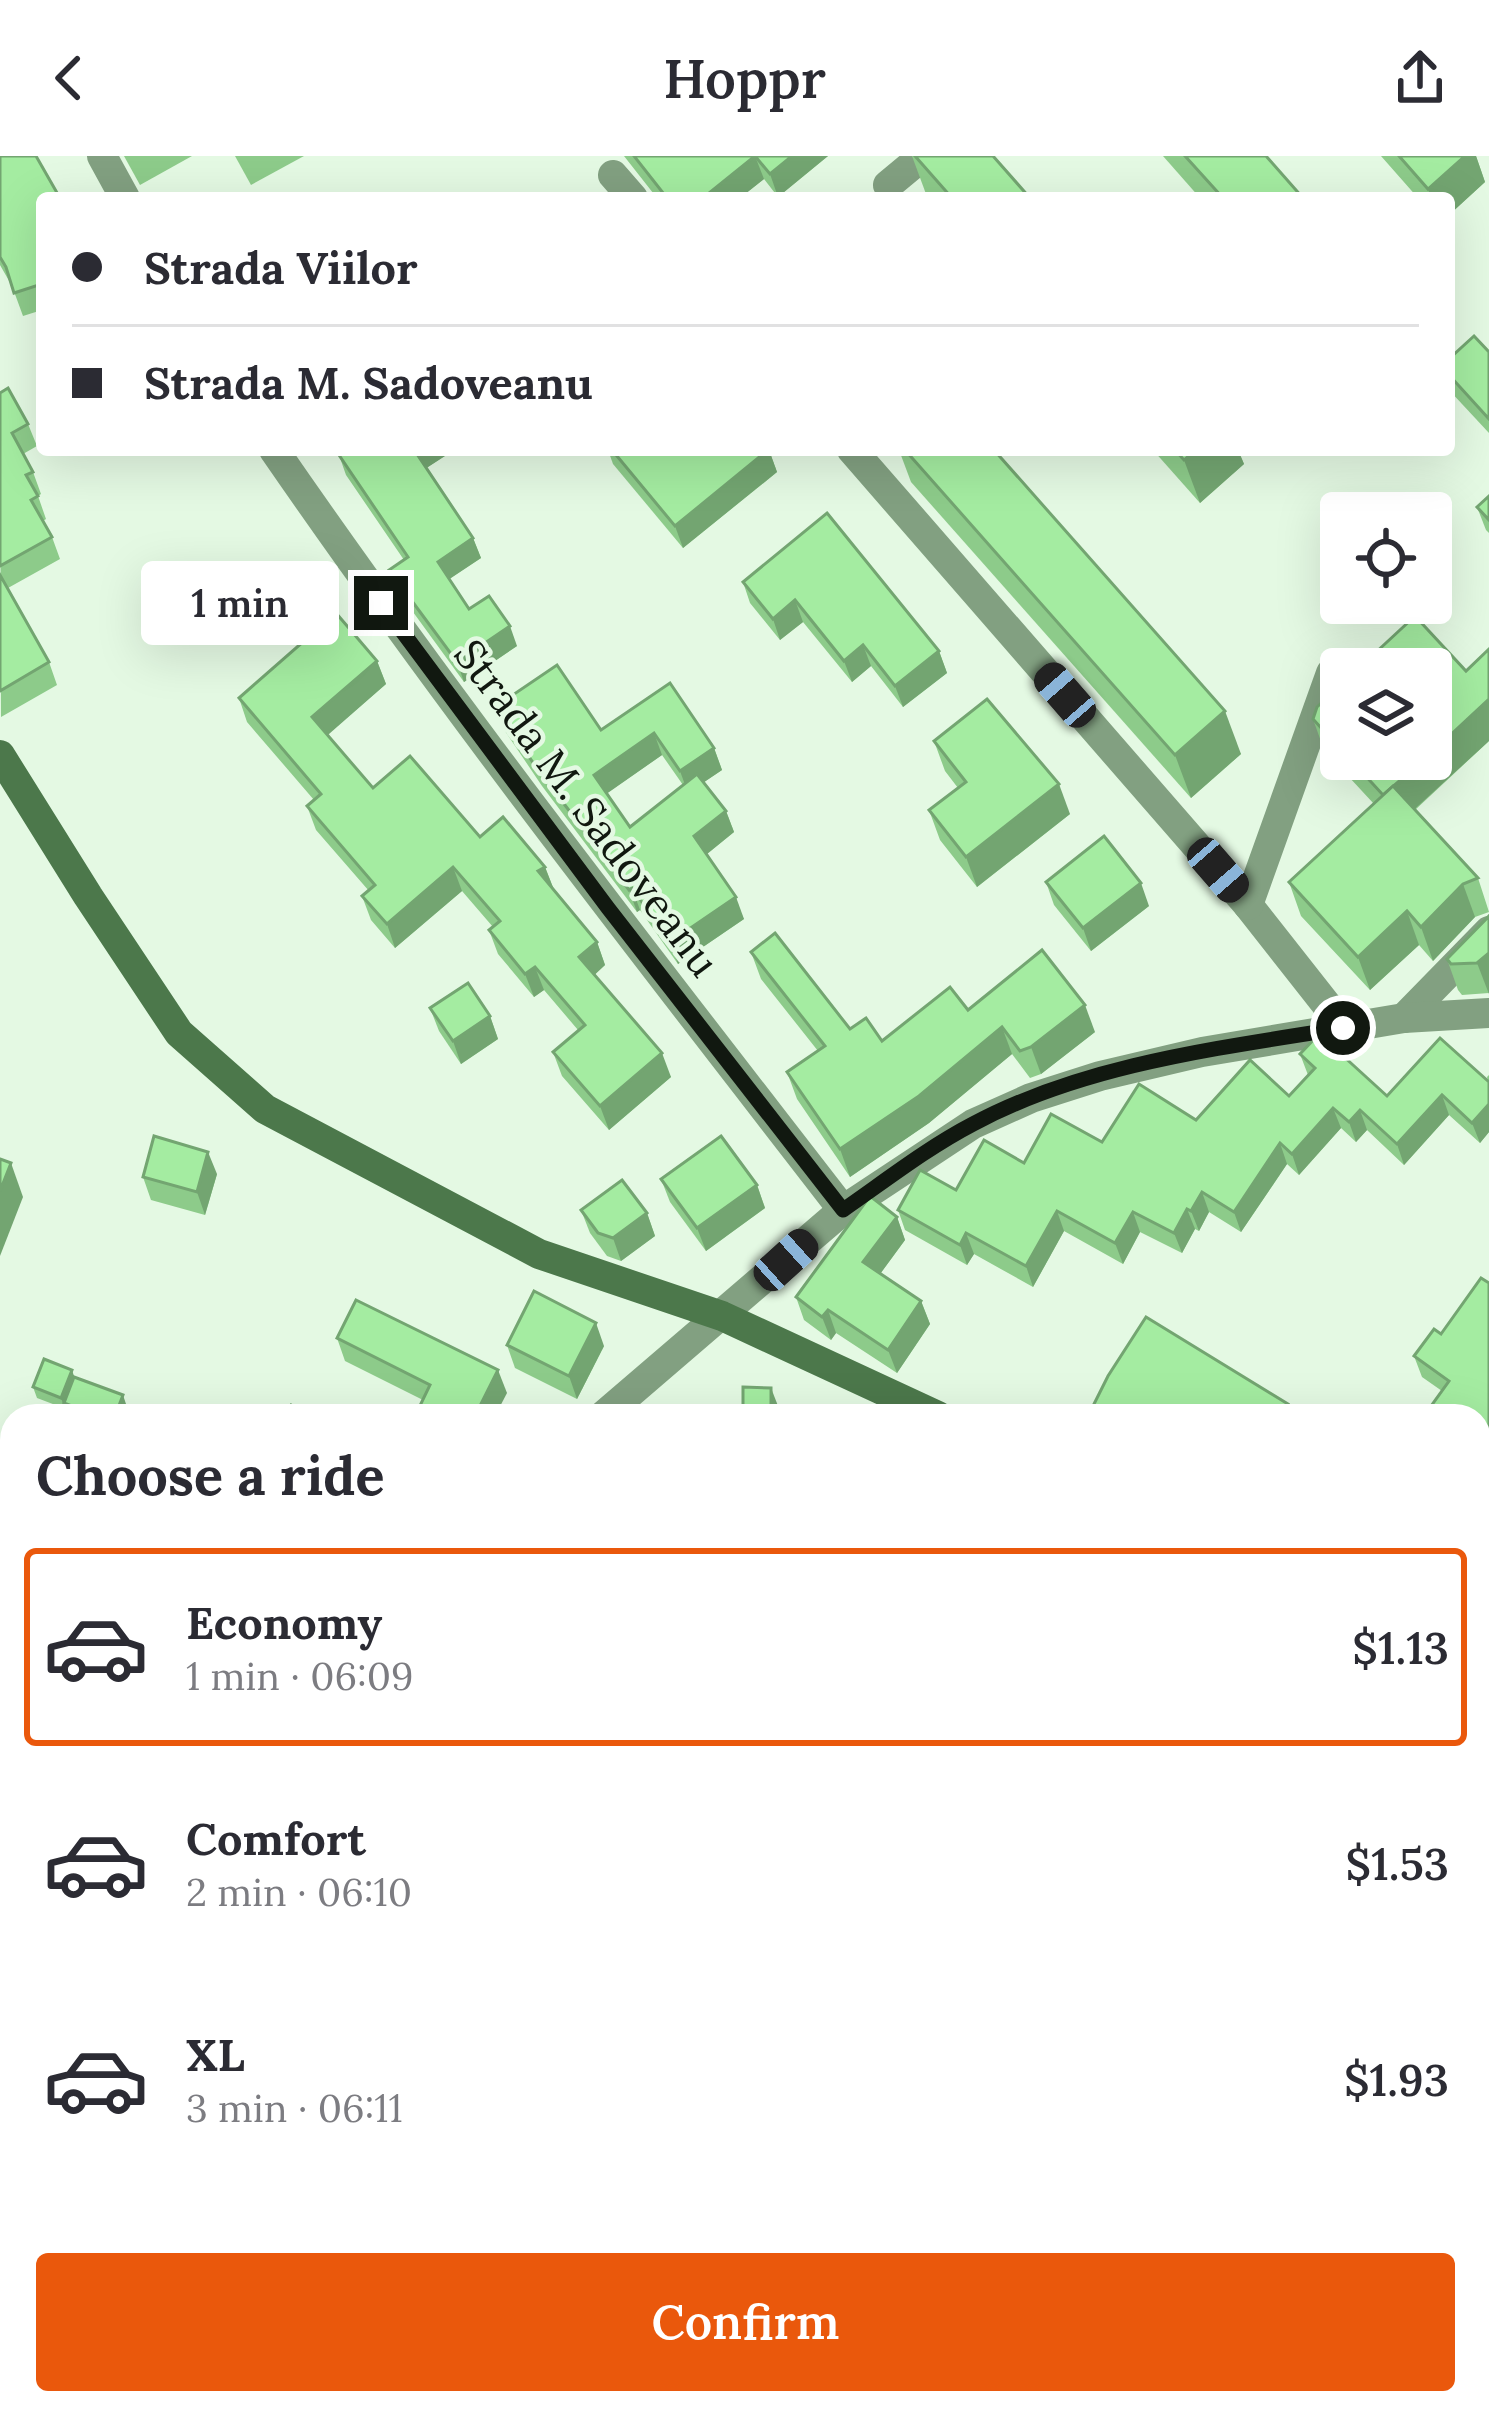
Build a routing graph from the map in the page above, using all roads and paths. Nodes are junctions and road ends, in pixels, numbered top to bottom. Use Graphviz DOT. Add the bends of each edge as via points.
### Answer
graph roads {
  1 [pos="102,156"];
  2 [pos="923,156"];
  3 [pos="888,185"];
  4 [pos="121,192"];
  5 [pos="278,456"];
  6 [pos="857,456"];
  7 [pos="1320,704"];
  8 [pos="0,755"];
  9 [pos="1248,905"];
  10 [pos="1489,931"];
  11 [pos="1489,1013"];
  12 [pos="1404,1018"];
  13 [pos="1343,1028"];
  14 [pos="843,1210"];
  15 [pos="722,1316"];
  16 [pos="617,1404"];
  17 [pos="912,1404"];
  1 -- 4 [label="street"];
  2 -- 3 [label="street"];
  5 -- 14 [label="street, Strada M. Sadoveanu" via="404,636"];
  6 -- 9 [label="street"];
  7 -- 9 [label="street"];
  8 -- 15 [label="street" via="179,1033 265,1108 539,1254"];
  9 -- 13 [label="street"];
  10 -- 12 [label="street"];
  11 -- 12 [label="street"];
  12 -- 13 [label="street"];
  13 -- 14 [label="street" via="1202,1052 1031,1098 973,1124"];
  14 -- 15 [label="street"];
  15 -- 16 [label="street"];
  15 -- 17 [label="street"];
}
